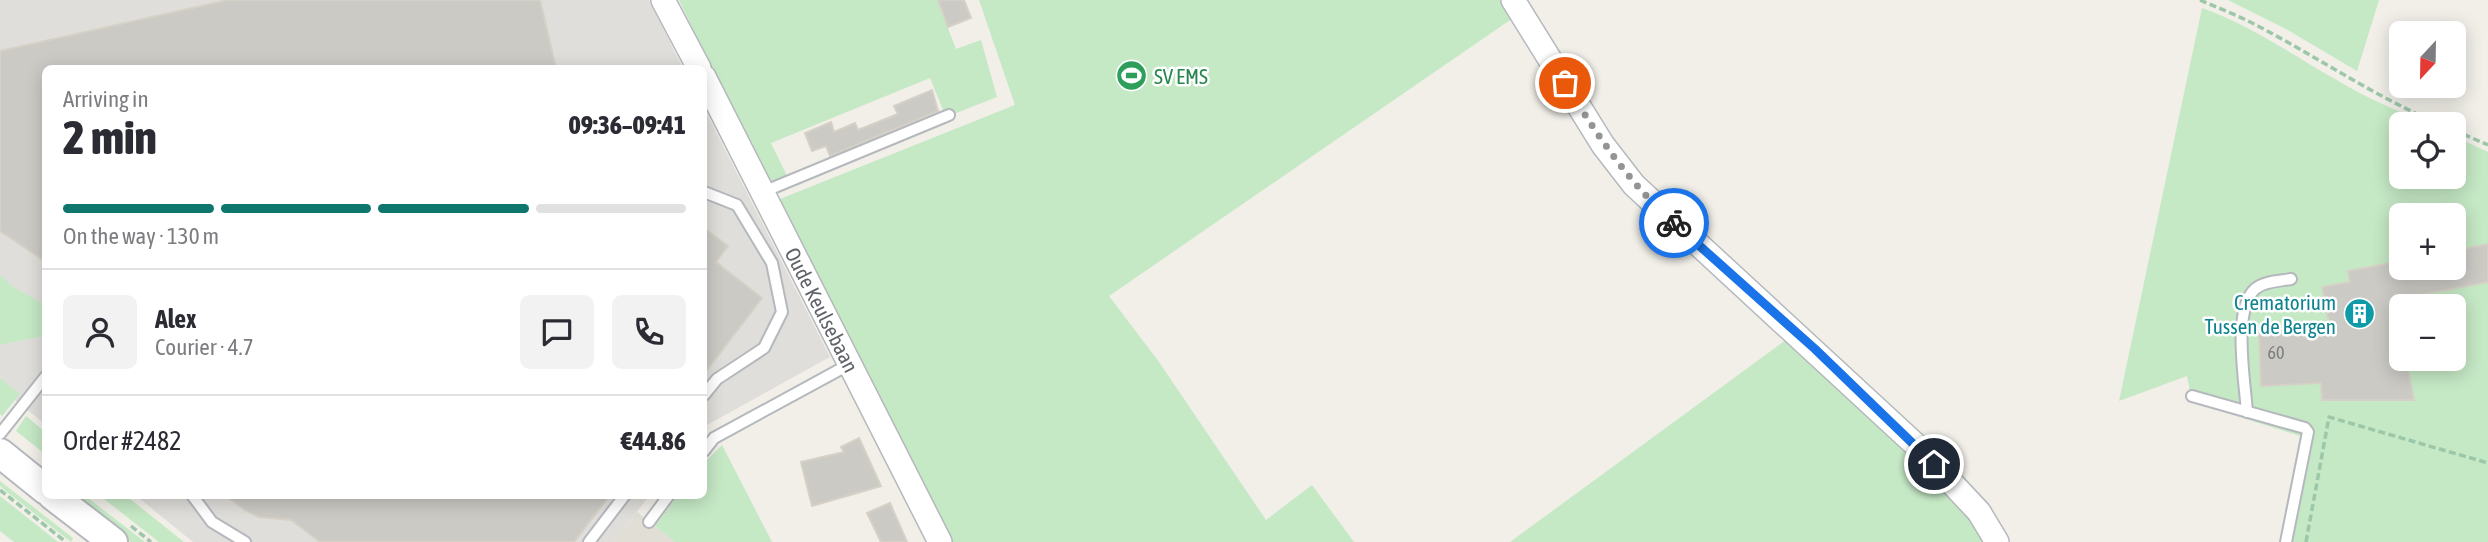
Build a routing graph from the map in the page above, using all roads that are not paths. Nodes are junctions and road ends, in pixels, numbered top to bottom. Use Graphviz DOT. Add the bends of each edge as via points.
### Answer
graph roads {
  1 [pos="663,0"];
  2 [pos="1513,0"];
  3 [pos="697,65"];
  4 [pos="707,83"];
  5 [pos="948,115"];
  6 [pos="763,192"];
  7 [pos="707,193"];
  8 [pos="2291,279"];
  9 [pos="850,364"];
  10 [pos="42,382"];
  11 [pos="707,392"];
  12 [pos="2192,396"];
  13 [pos="2247,412"];
  14 [pos="0,434"];
  15 [pos="707,447"];
  16 [pos="0,453"];
  17 [pos="42,487"];
  18 [pos="57,499"];
  19 [pos="194,499"];
  20 [pos="622,499"];
  21 [pos="666,499"];
  22 [pos="649,522"];
  23 [pos="113,542"];
  24 [pos="245,542"];
  25 [pos="589,542"];
  26 [pos="940,542"];
  27 [pos="1997,542"];
  28 [pos="2286,542"];
  1 -- 3 [label="street"];
  2 -- 27 [label="street" via="1603,145 1634,185 1919,448 1979,512"];
  4 -- 6 [label="street, Oude Keulsebaan"];
  5 -- 6 [label="lane"];
  6 -- 9 [label="street, Oude Keulsebaan"];
  7 -- 11 [label="lane" via="737,205 772,263 782,312 764,348 717,379"];
  8 -- 13 [label="lane" via="2256,288 2245,304"];
  9 -- 15 [label="lane" via="714,438"];
  9 -- 26 [label="street, Oude Keulsebaan"];
  10 -- 14 [label="lane"];
  12 -- 13 [label="lane"];
  13 -- 28 [label="lane" via="2308,432"];
  16 -- 17 [label="street"];
  18 -- 23 [label="street"];
  19 -- 24 [label="lane" via="212,522"];
  20 -- 25 [label="lane"];
  21 -- 22 [label="lane"];
}
